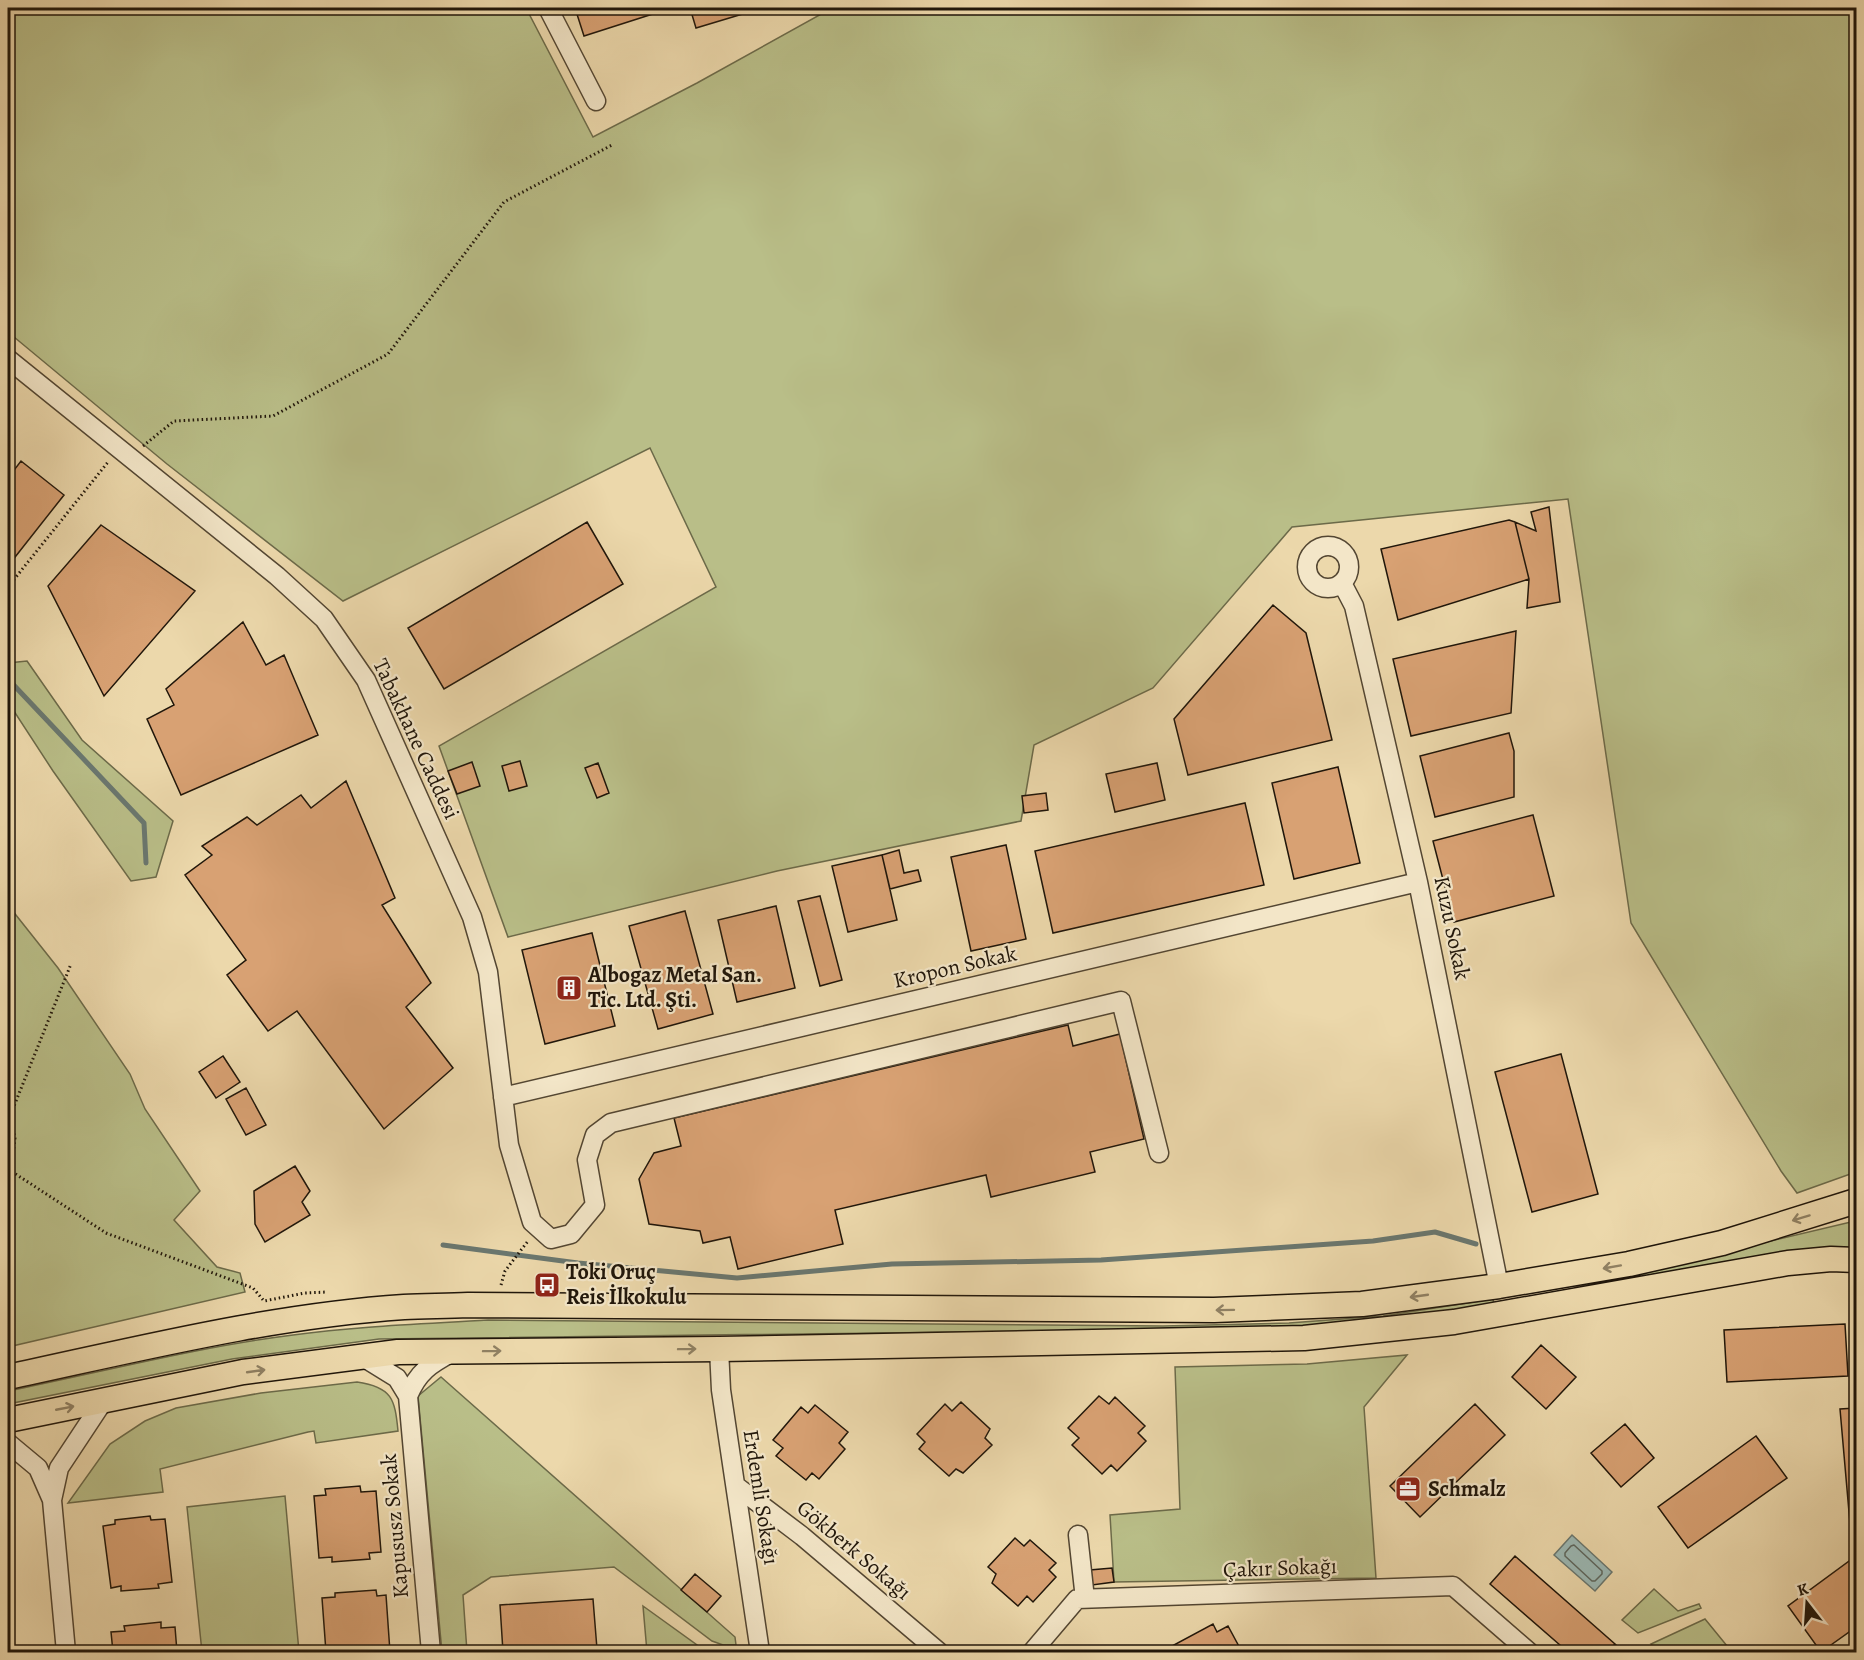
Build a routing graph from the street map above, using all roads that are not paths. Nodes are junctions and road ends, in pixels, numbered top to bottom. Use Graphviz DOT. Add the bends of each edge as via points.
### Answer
graph roads {
  1 [pos="548,8"];
  2 [pos="596,101"];
  3 [pos="8,359"];
  4 [pos="1342,583"];
  5 [pos="1418,882"];
  6 [pos="503,1097"];
  7 [pos="1160,1153"];
  8 [pos="1857,1201"];
  9 [pos="1857,1260"];
  10 [pos="1499,1286"];
  11 [pos="719,1349"];
  12 [pos="455,1352"];
  13 [pos="363,1357"];
  14 [pos="8,1377"];
  15 [pos="408,1396"];
  16 [pos="104,1400"];
  17 [pos="8,1420"];
  18 [pos="8,1443"];
  19 [pos="736,1486"];
  20 [pos="52,1500"];
  21 [pos="1078,1535"];
  22 [pos="1085,1599"];
  23 [pos="66,1653"];
  24 [pos="431,1653"];
  25 [pos="760,1653"];
  26 [pos="939,1653"];
  27 [pos="1032,1653"];
  28 [pos="1529,1653"];
  1 -- 2 [label="street"];
  3 -- 6 [label="street, Tabakhane Caddesi" via="277,576 324,619 366,680 472,917 488,972"];
  4 -- 5 [label="street, Kuzu Sokak" via="1354,606"];
  5 -- 6 [label="street, Kropon Sokak"];
  5 -- 10 [label="street, Kuzu Sokak"];
  6 -- 7 [label="street, Tabakhane Caddesi" via="509,1145 532,1222 551,1239 571,1234 595,1205 587,1160 595,1135 611,1123 1121,1001"];
  8 -- 10 [label="main road, one-way" via="1722,1243 1629,1264"];
  9 -- 11 [label="main road" via="1788,1263 1454,1322 1304,1338"];
  10 -- 14 [label="main road, one-way" via="1362,1304 1214,1310 404,1307 266,1324"];
  12 -- 11 [label="main road, one-way"];
  11 -- 19 [label="street, Erdemli Sokağı" via="721,1390"];
  12 -- 13 [label="main road" via="398,1352"];
  12 -- 15 [label="street" via="433,1362 418,1376"];
  13 -- 15 [label="street" via="397,1378"];
  16 -- 13 [label="main road, one-way" via="243,1372"];
  15 -- 24 [label="street, Kapususz Sokak"];
  17 -- 16 [label="main road, one-way"];
  16 -- 20 [label="street" via="59,1468"];
  18 -- 20 [label="street" via="38,1468"];
  19 -- 25 [label="street, Erdemli Sokağı"];
  19 -- 26 [label="street, Gökberk Sokağı" via="802,1536"];
  20 -- 23 [label="street"];
  21 -- 22 [label="street"];
  22 -- 27 [label="street" via="1077,1599"];
  22 -- 28 [label="street, Çakır Sokağı" via="1453,1586"];
}
